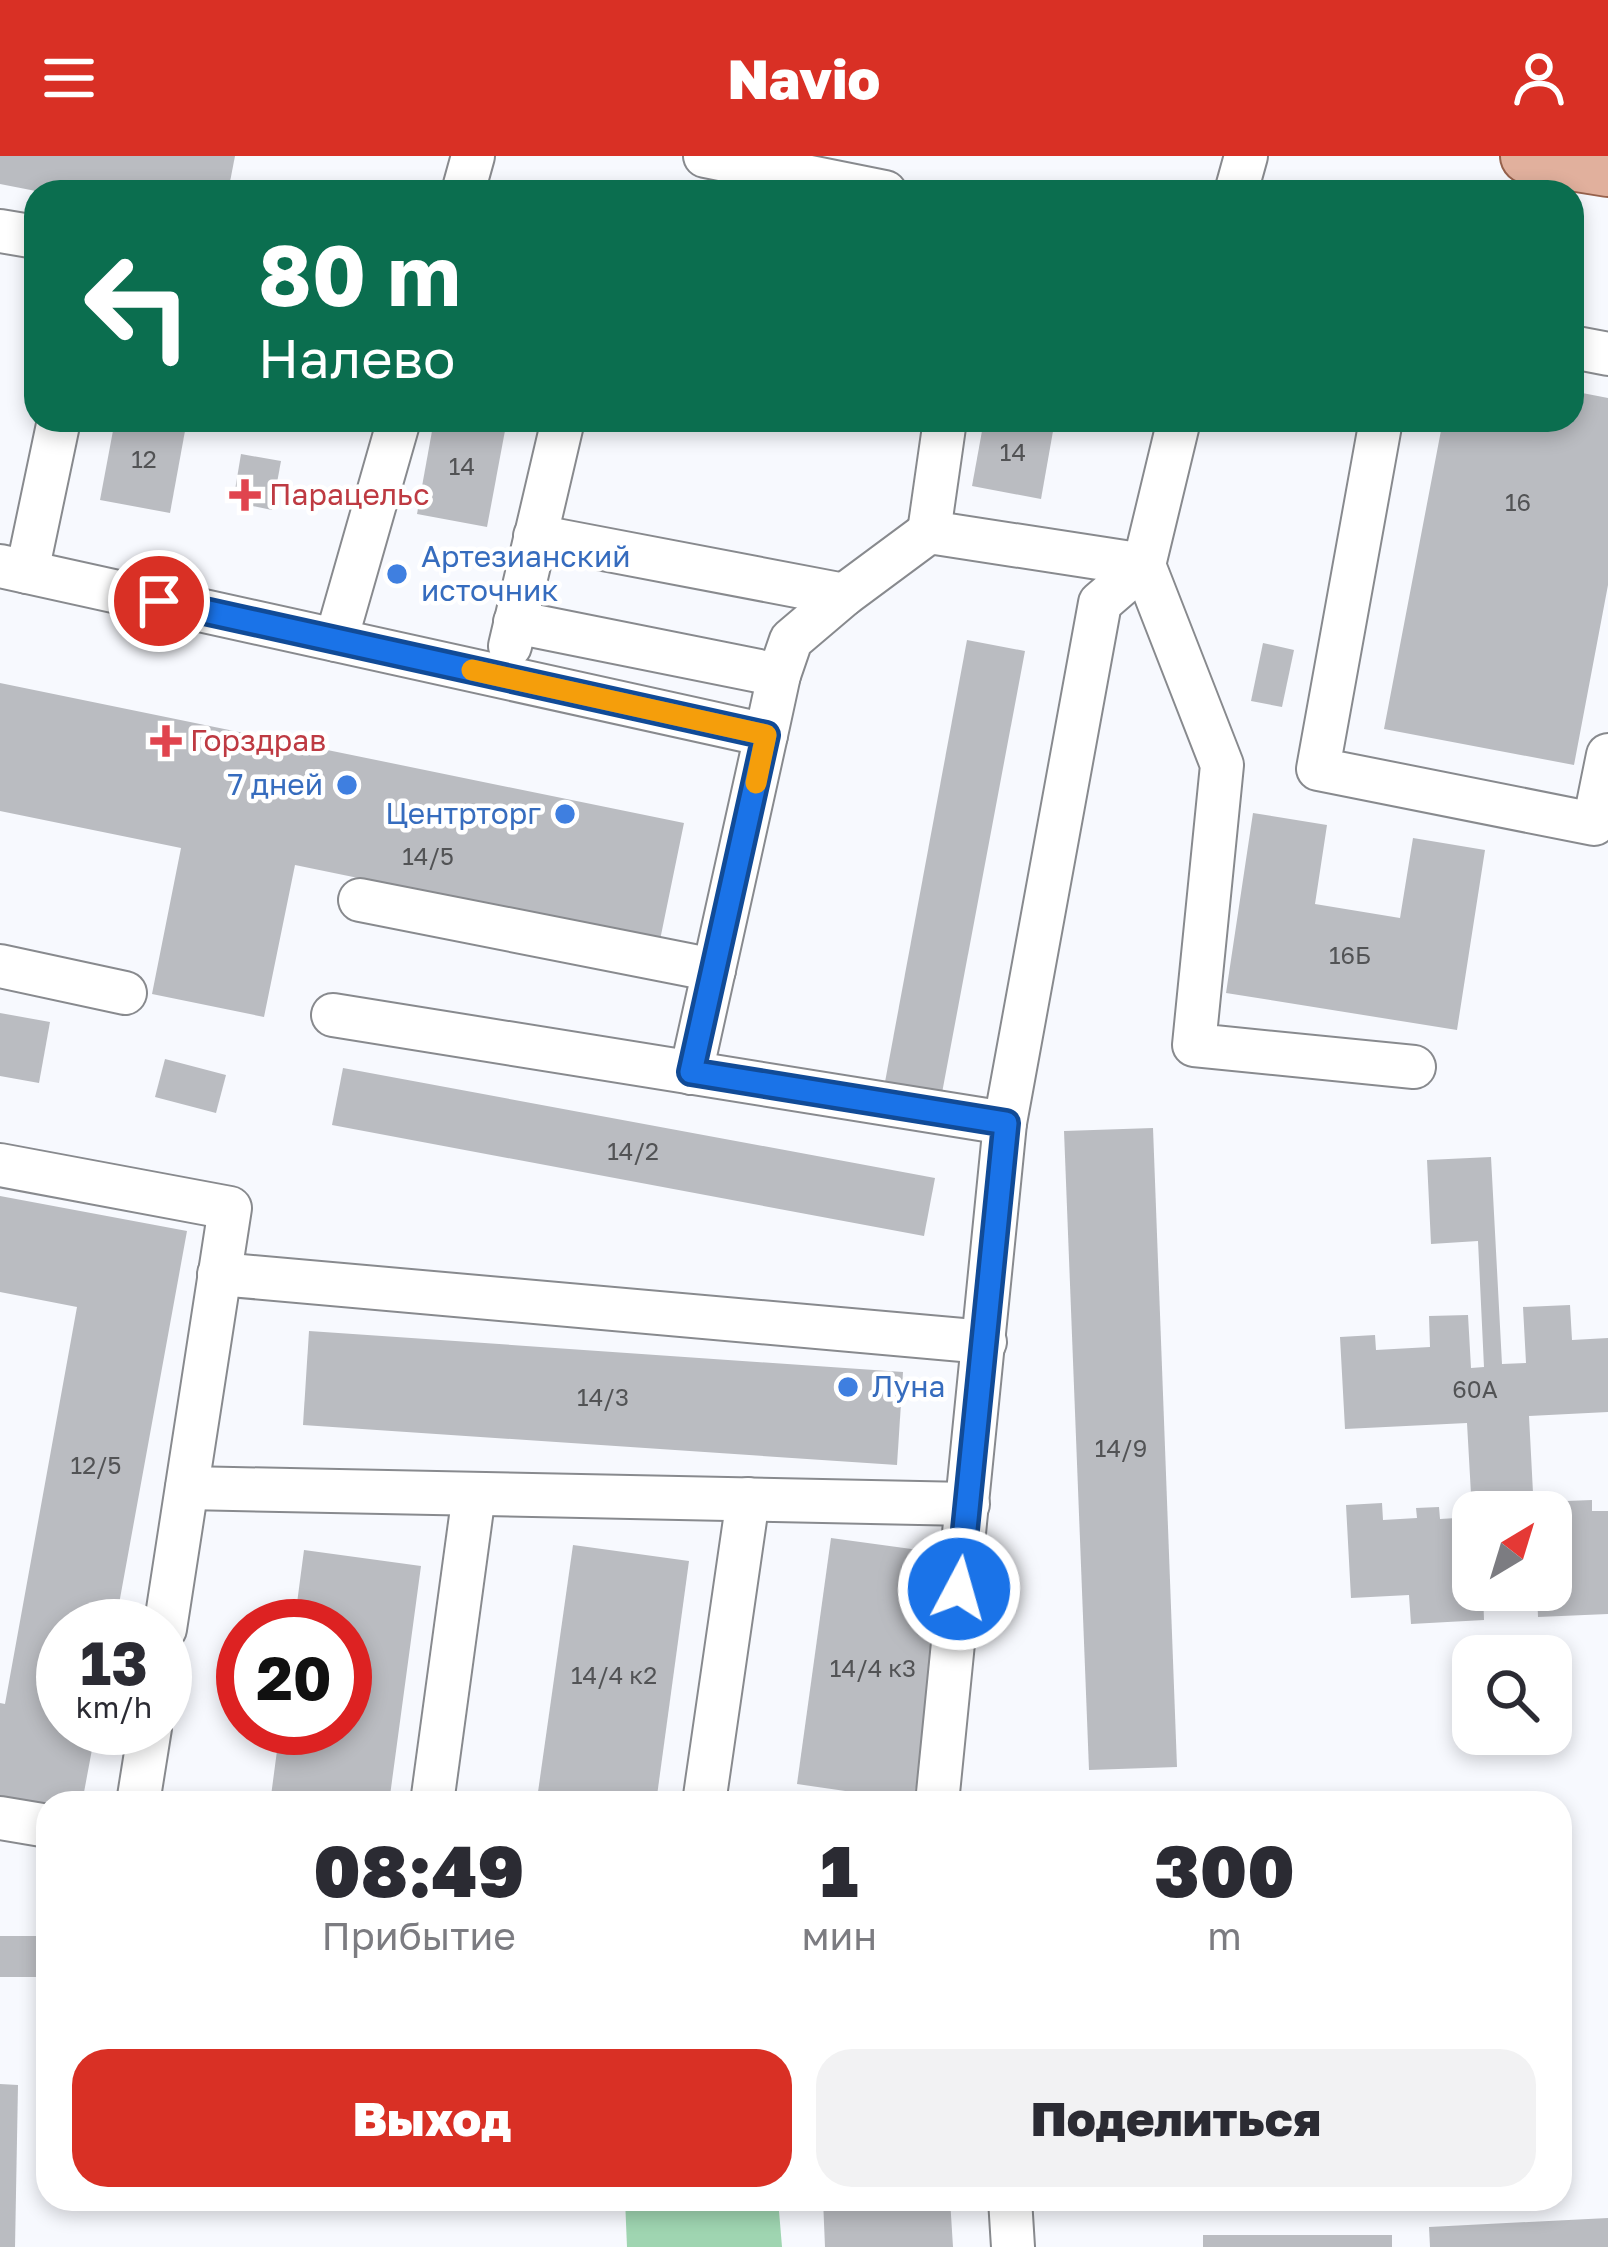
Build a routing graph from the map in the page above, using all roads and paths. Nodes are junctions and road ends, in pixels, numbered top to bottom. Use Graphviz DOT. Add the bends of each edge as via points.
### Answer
graph roads {
  1 [pos="705,156"];
  2 [pos="1528,156"];
  3 [pos="1608,170"];
  4 [pos="825,180"];
  5 [pos="55,432"];
  6 [pos="396,432"];
  7 [pos="560,432"];
  8 [pos="943,432"];
  9 [pos="1176,432"];
  10 [pos="1379,432"];
  11 [pos="929,532"];
  12 [pos="536,536"];
  13 [pos="1144,566"];
  14 [pos="13,569"];
  15 [pos="844,595"];
  16 [pos="515,622"];
  17 [pos="336,640"];
  18 [pos="779,675"];
  19 [pos="502,677"];
  20 [pos="766,735"];
  21 [pos="1608,755"];
  22 [pos="360,900"];
  23 [pos="0,966"];
  24 [pos="714,970"];
  25 [pos="124,993"];
  26 [pos="334,1015"];
  27 [pos="1414,1067"];
  28 [pos="691,1072"];
  29 [pos="1006,1123"];
  30 [pos="0,1165"];
  31 [pos="219,1274"];
  32 [pos="986,1342"];
  33 [pos="187,1488"];
  34 [pos="474,1494"];
  35 [pos="748,1499"];
  36 [pos="968,1504"];
  37 [pos="170,1599"];
  38 [pos="146,1755"];
  39 [pos="140,1791"];
  40 [pos="434,1791"];
  41 [pos="706,1791"];
  42 [pos="939,1791"];
  43 [pos="0,1818"];
  44 [pos="36,1824"];
  45 [pos="1011,2211"];
  46 [pos="1013,2247"];
  1 -- 4 [label="lane"];
  2 -- 3 [label="main road"];
  5 -- 14 [label="lane"];
  6 -- 17 [label="lane"];
  7 -- 12 [label="lane"];
  8 -- 11 [label="lane"];
  9 -- 13 [label="lane"];
  10 -- 21 [label="lane" via="1318,769 1594,824"];
  11 -- 13 [label="lane"];
  11 -- 15 [label="lane"];
  12 -- 15 [label="lane"];
  12 -- 16 [label="lane"];
  13 -- 27 [label="lane" via="1222,765 1194,1045"];
  13 -- 29 [label="lane" via="1100,603"];
  14 -- 17 [label="lane"];
  15 -- 18 [label="lane" via="791,640"];
  16 -- 18 [label="lane"];
  16 -- 19 [label="lane"];
  17 -- 19 [label="lane"];
  18 -- 20 [label="lane"];
  19 -- 20 [label="lane"];
  20 -- 24 [label="lane"];
  22 -- 24 [label="lane"];
  23 -- 25 [label="lane"];
  24 -- 28 [label="lane"];
  26 -- 28 [label="lane"];
  28 -- 29 [label="lane"];
  29 -- 32 [label="lane"];
  30 -- 31 [label="lane" via="230,1208"];
  31 -- 32 [label="lane"];
  31 -- 33 [label="lane"];
  32 -- 36 [label="lane"];
  33 -- 34 [label="lane"];
  33 -- 37 [label="lane"];
  34 -- 35 [label="lane"];
  34 -- 40 [label="lane"];
  35 -- 36 [label="lane"];
  35 -- 41 [label="lane"];
  36 -- 42 [label="lane"];
  38 -- 39 [label="lane"];
  43 -- 44 [label="lane"];
  45 -- 46 [label="lane"];
}
